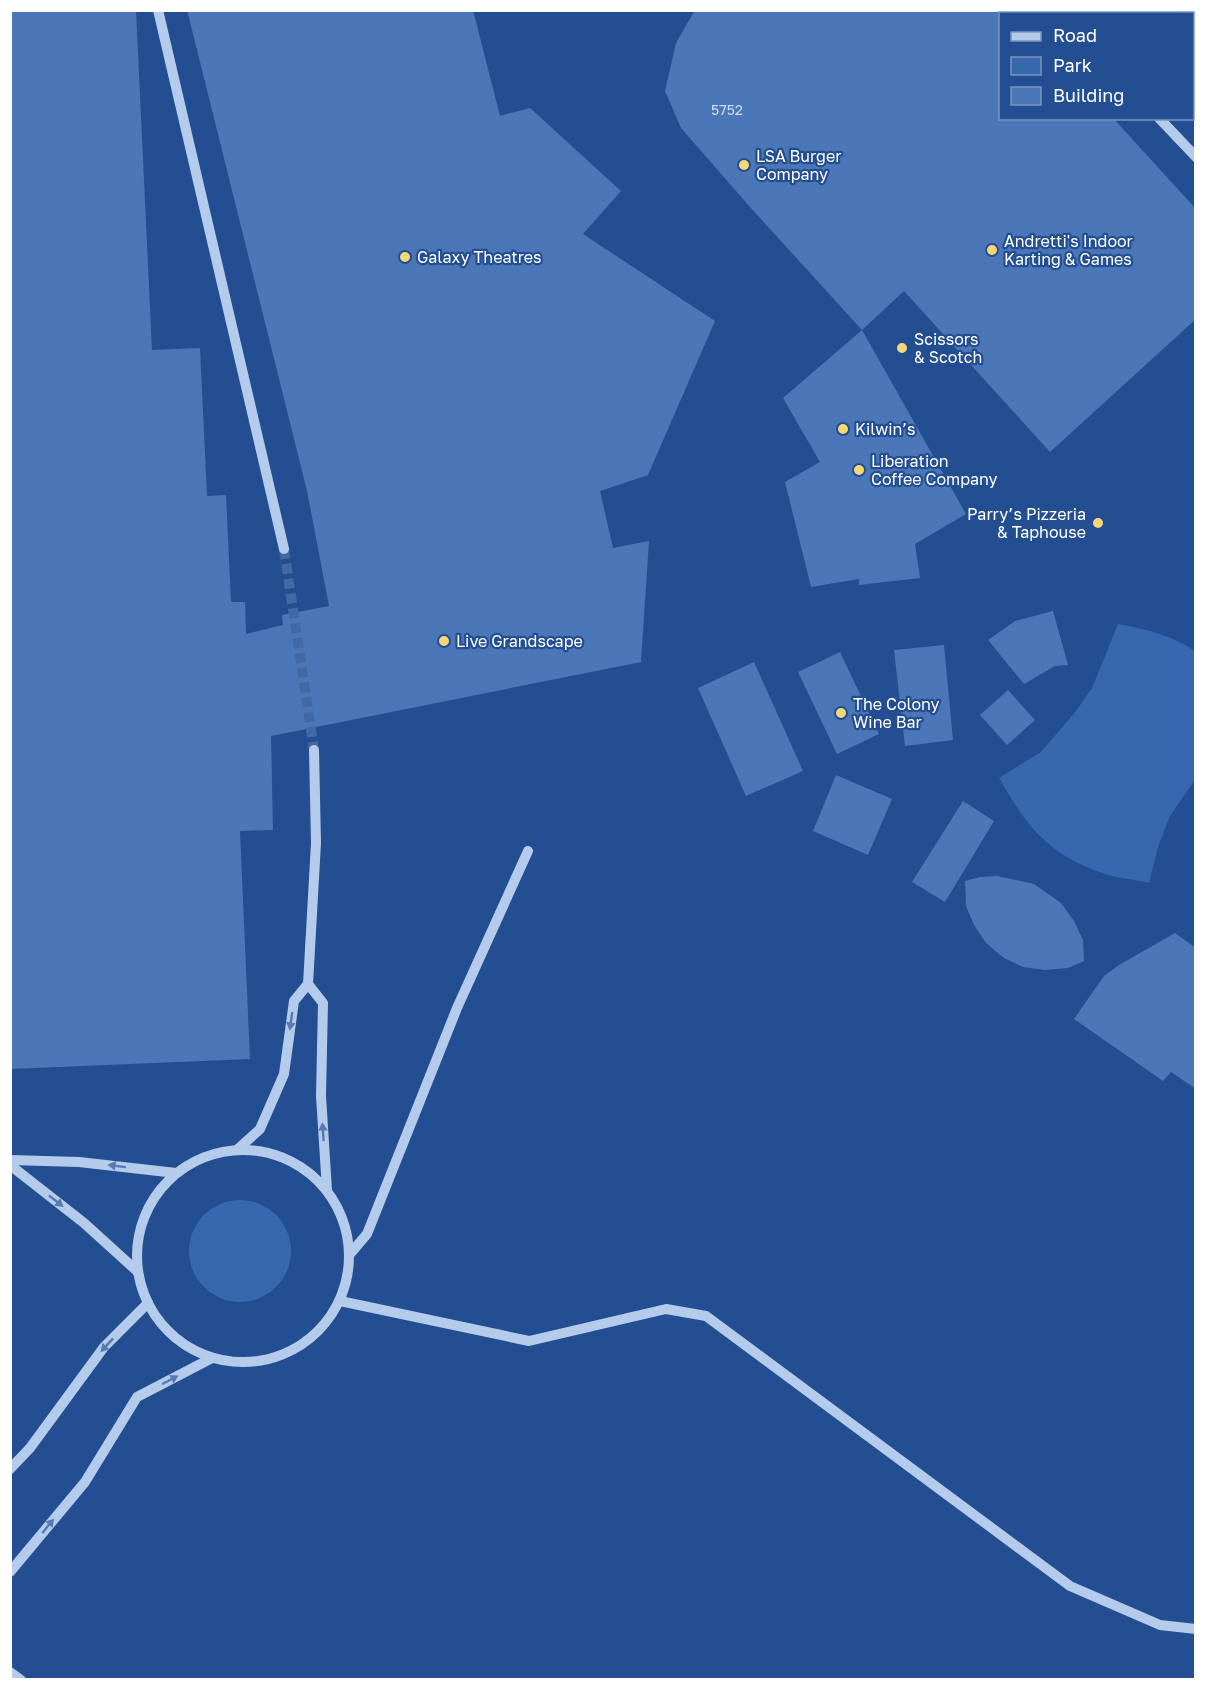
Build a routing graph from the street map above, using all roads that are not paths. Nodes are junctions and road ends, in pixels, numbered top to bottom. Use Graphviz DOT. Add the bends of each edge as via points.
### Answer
graph roads {
  1 [pos="158,10"];
  2 [pos="1161,120"];
  3 [pos="1196,157"];
  4 [pos="284,549"];
  5 [pos="314,750"];
  6 [pos="528,851"];
  7 [pos="308,984"];
  8 [pos="238,1149"];
  9 [pos="10,1160"];
  10 [pos="10,1165"];
  11 [pos="176,1173"];
  12 [pos="327,1190"];
  13 [pos="350,1254"];
  14 [pos="138,1272"];
  15 [pos="340,1301"];
  16 [pos="148,1304"];
  17 [pos="212,1358"];
  18 [pos="10,1469"];
  19 [pos="10,1572"];
  20 [pos="1196,1629"];
  21 [pos="10,1672"];
  22 [pos="21,1680"];
  1 -- 4 [label="street"];
  2 -- 3 [label="street"];
  5 -- 7 [label="street" via="316,843"];
  6 -- 13 [label="street" via="458,1008 367,1234"];
  7 -- 8 [label="street, one-way" via="294,1001 284,1074 260,1129"];
  12 -- 7 [label="street, one-way" via="321,1096 323,1003"];
  8 -- 11 [label="street" via="205,1156"];
  8 -- 12 [label="street" via="272,1153 303,1167"];
  11 -- 9 [label="street, one-way" via="79,1162"];
  10 -- 14 [label="street, one-way"];
  11 -- 14 [label="street" via="157,1194 144,1218 137,1245"];
  12 -- 13 [label="street" via="344,1220"];
  13 -- 15 [label="street" via="348,1278"];
  14 -- 16 [label="street"];
  15 -- 17 [label="street" via="323,1326 300,1346 272,1358 242,1363"];
  15 -- 20 [label="street" via="529,1341 666,1309 706,1316 1070,1586 1160,1625"];
  16 -- 17 [label="street" via="164,1328 186,1346"];
  16 -- 18 [label="street, one-way" via="104,1347 30,1448"];
  19 -- 17 [label="street, one-way" via="85,1482 137,1397"];
  21 -- 22 [label="street"];
}
